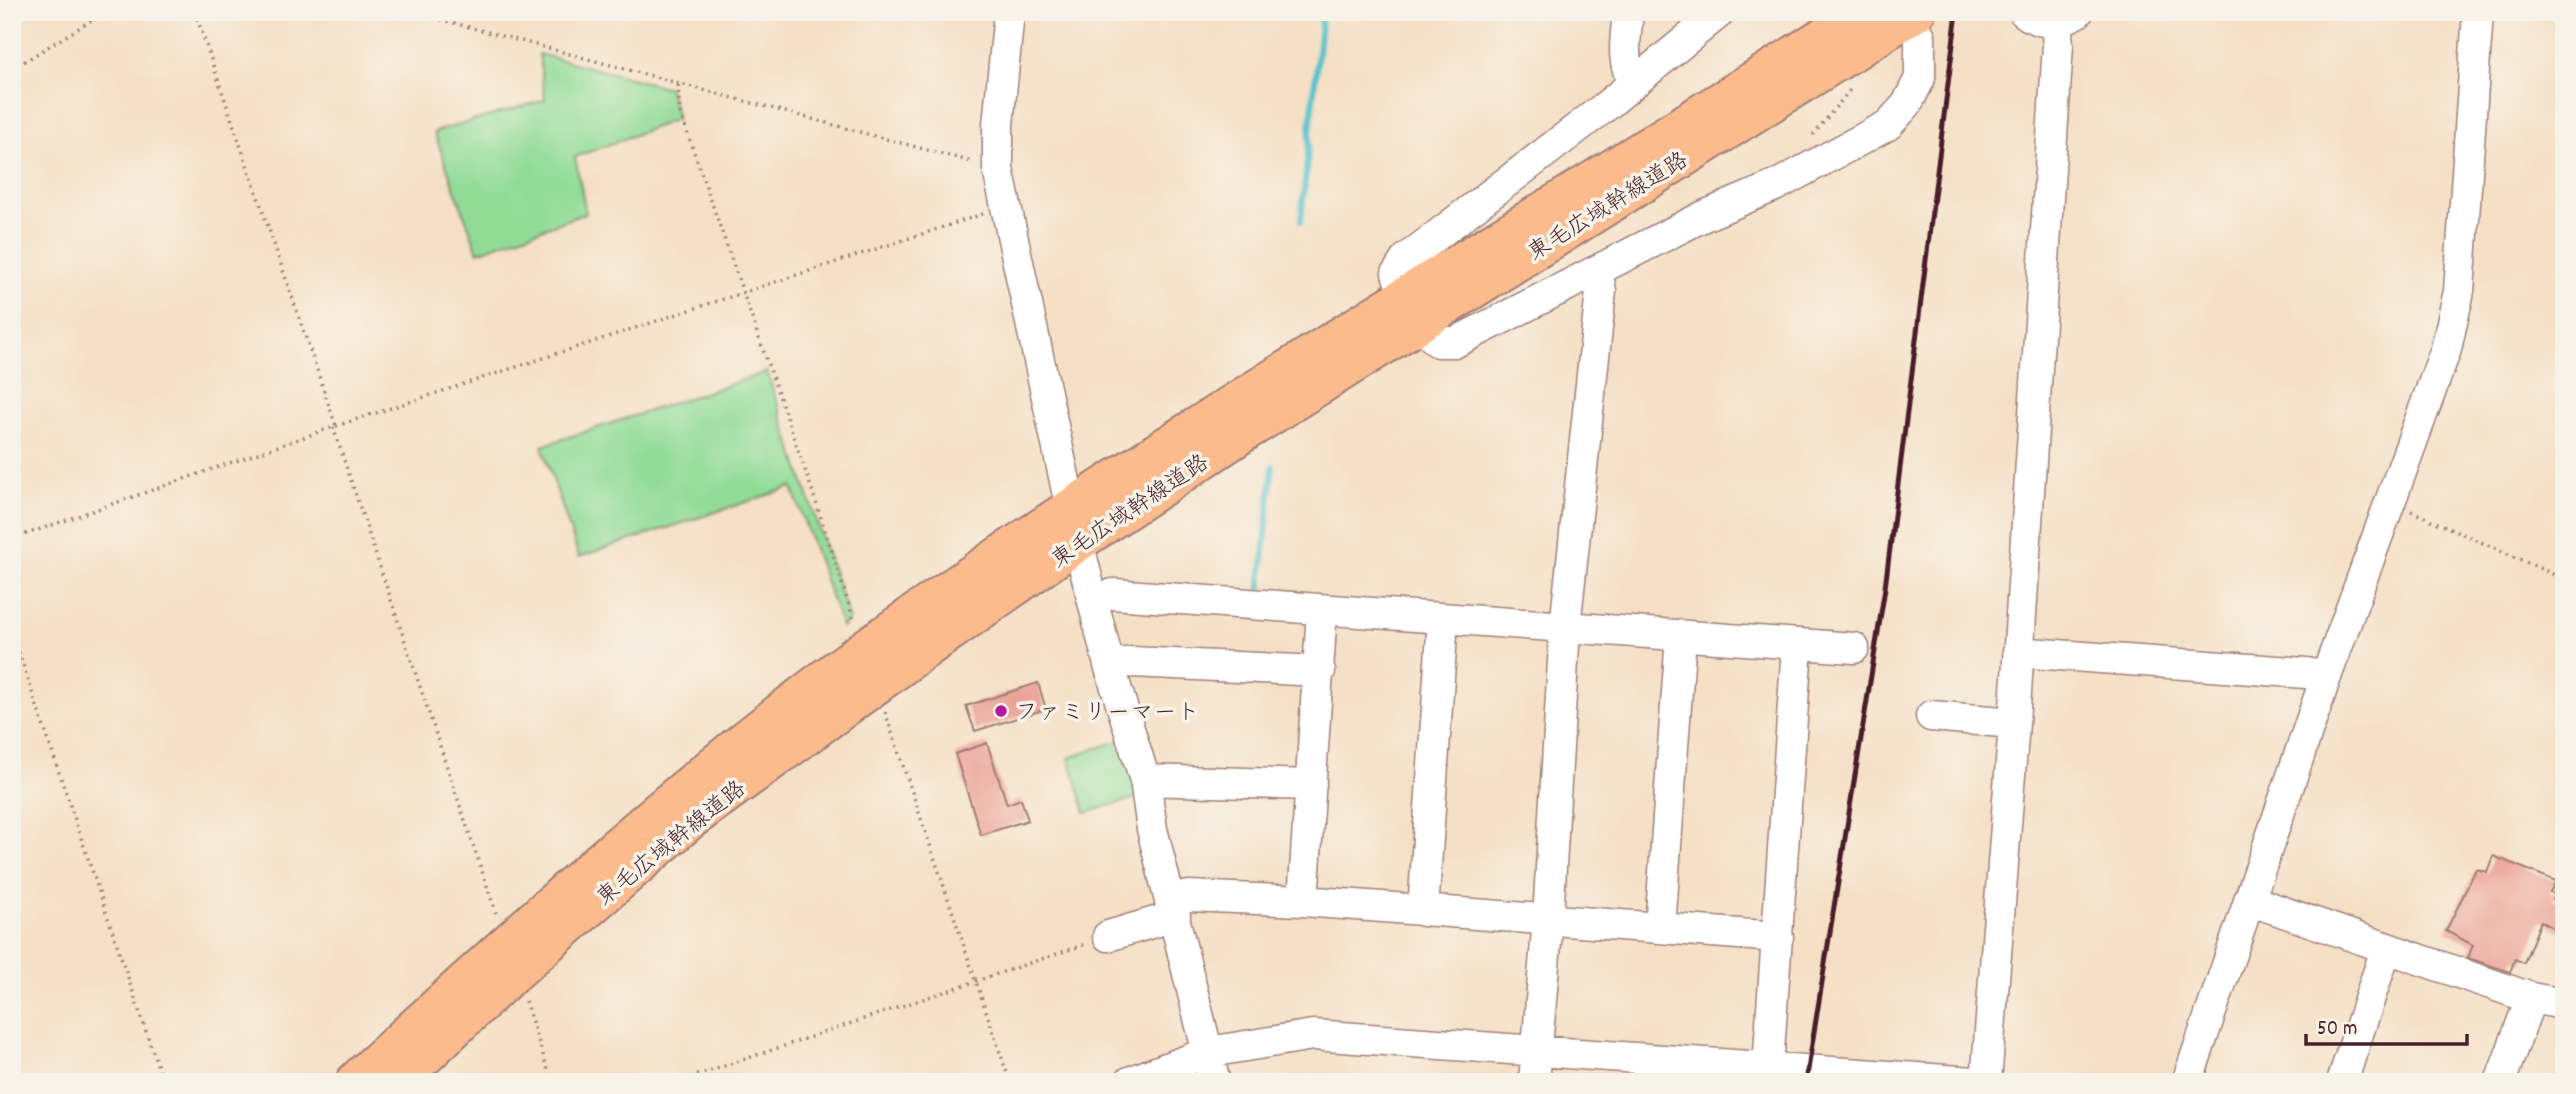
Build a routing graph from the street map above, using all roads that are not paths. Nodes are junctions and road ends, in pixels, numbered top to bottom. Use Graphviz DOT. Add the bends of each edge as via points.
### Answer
graph roads {
  1 [pos="1009,12"];
  2 [pos="1628,12"];
  3 [pos="1720,12"];
  4 [pos="1862,12"];
  5 [pos="2024,12"];
  6 [pos="2479,12"];
  7 [pos="2067,17"];
  8 [pos="1918,24"];
  9 [pos="1634,83"];
  10 [pos="1597,271"];
  11 [pos="1412,312"];
  12 [pos="1074,524"];
  13 [pos="1113,594"];
  14 [pos="1322,610"];
  15 [pos="1443,619"];
  16 [pos="1565,628"];
  17 [pos="1681,636"];
  18 [pos="1797,646"];
  19 [pos="1854,648"];
  20 [pos="2018,652"];
  21 [pos="1109,665"];
  22 [pos="1320,671"];
  23 [pos="2326,677"];
  24 [pos="1931,716"];
  25 [pos="2014,723"];
  26 [pos="1145,780"];
  27 [pos="1311,785"];
  28 [pos="2249,900"];
  29 [pos="1303,901"];
  30 [pos="1172,908"];
  31 [pos="1423,911"];
  32 [pos="1548,919"];
  33 [pos="1660,928"];
  34 [pos="1108,936"];
  35 [pos="1778,937"];
  36 [pos="2386,949"];
  37 [pos="2530,998"];
  38 [pos="2564,1004"];
  39 [pos="1536,1050"];
  40 [pos="1209,1052"];
  41 [pos="1769,1074"];
  42 [pos="355,1082"];
  43 [pos="397,1082"];
  44 [pos="1129,1082"];
  45 [pos="1215,1082"];
  46 [pos="1534,1082"];
  47 [pos="1972,1082"];
  48 [pos="1986,1082"];
  49 [pos="2187,1082"];
  50 [pos="2342,1082"];
  51 [pos="2500,1082"];
  1 -- 12 [label="street" via="998,169"];
  2 -- 9 [label="street" via="1624,57"];
  3 -- 9 [label="street"];
  4 -- 11 [label="highway, 東毛広域幹線道路" via="1612,166"];
  5 -- 7 [label="street" via="2042,22"];
  6 -- 23 [label="street" via="2459,291 2446,349"];
  7 -- 20 [label="street" via="2058,45"];
  8 -- 10 [label="street" via="1920,78 1907,104 1888,125 1777,185"];
  8 -- 11 [label="highway, 東毛広域幹線道路"];
  9 -- 11 [label="street" via="1405,259 1397,273"];
  10 -- 11 [label="street" via="1456,342 1438,342"];
  10 -- 16 [label="street" via="1601,291"];
  11 -- 12 [label="highway, 東毛広域幹線道路" via="1246,432"];
  12 -- 21 [label="street"];
  12 -- 42 [label="highway, 東毛広域幹線道路" via="871,645 733,751 627,836"];
  12 -- 43 [label="highway, 東毛広域幹線道路" via="690,820 508,978"];
  13 -- 14 [label="street"];
  14 -- 15 [label="street"];
  14 -- 22 [label="street"];
  15 -- 16 [label="street"];
  15 -- 31 [label="street"];
  16 -- 17 [label="street"];
  16 -- 32 [label="street"];
  17 -- 18 [label="street"];
  17 -- 33 [label="street"];
  18 -- 19 [label="street"];
  18 -- 35 [label="street"];
  20 -- 23 [label="street"];
  20 -- 25 [label="street"];
  21 -- 22 [label="street" via="1132,662"];
  21 -- 26 [label="street"];
  22 -- 27 [label="street"];
  23 -- 28 [label="street"];
  24 -- 25 [label="street"];
  25 -- 48 [label="street"];
  26 -- 27 [label="street"];
  26 -- 30 [label="street"];
  27 -- 29 [label="street"];
  28 -- 36 [label="street"];
  28 -- 49 [label="street"];
  29 -- 30 [label="street" via="1189,896"];
  29 -- 31 [label="street"];
  30 -- 34 [label="street"];
  30 -- 40 [label="street"];
  31 -- 32 [label="street"];
  32 -- 33 [label="street"];
  32 -- 39 [label="street"];
  33 -- 35 [label="street"];
  35 -- 41 [label="street"];
  36 -- 37 [label="street"];
  36 -- 50 [label="street"];
  37 -- 38 [label="street"];
  37 -- 51 [label="street"];
  39 -- 40 [label="street" via="1314,1035"];
  39 -- 41 [label="street"];
  39 -- 46 [label="street"];
  40 -- 44 [label="street"];
  40 -- 45 [label="street"];
  41 -- 47 [label="street"];
}
